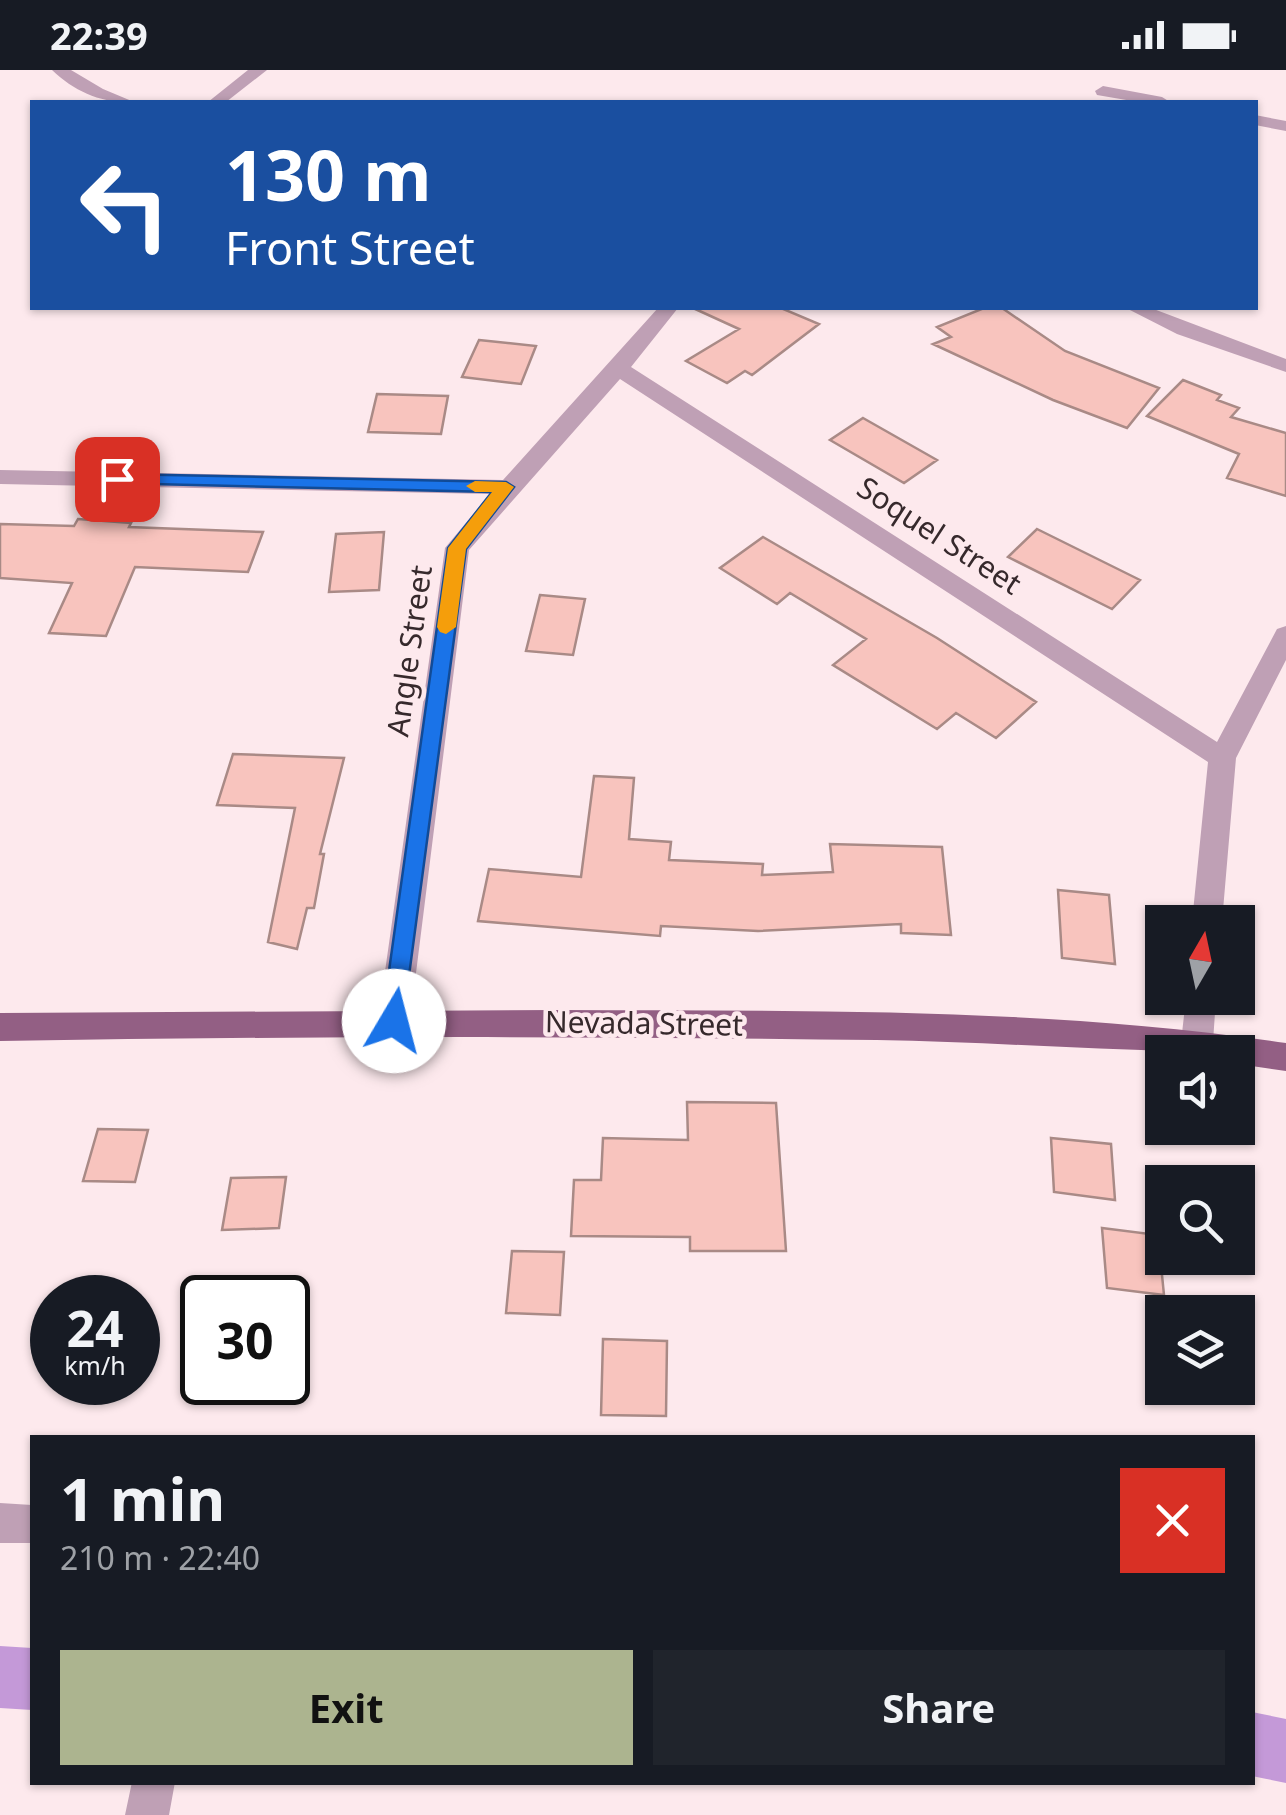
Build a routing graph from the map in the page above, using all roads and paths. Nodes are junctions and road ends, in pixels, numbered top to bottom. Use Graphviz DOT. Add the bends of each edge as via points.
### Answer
graph roads {
  1 [pos="60,70"];
  2 [pos="259,70"];
  3 [pos="1103,92"];
  4 [pos="120,100"];
  5 [pos="219,100"];
  6 [pos="1150,100"];
  7 [pos="1258,121"];
  8 [pos="1286,126"];
  9 [pos="666,310"];
  10 [pos="1140,310"];
  11 [pos="1286,366"];
  12 [pos="621,370"];
  13 [pos="0,477"];
  14 [pos="506,487"];
  15 [pos="1286,635"];
  16 [pos="1222,758"];
  17 [pos="1209,905"];
  18 [pos="394,1021"];
  19 [pos="0,1027"];
  20 [pos="1145,1038"];
  21 [pos="1255,1052"];
  22 [pos="1286,1057"];
  23 [pos="0,1523"];
  24 [pos="30,1524"];
  1 -- 4 [label="street"];
  2 -- 5 [label="street"];
  3 -- 6 [label="street"];
  7 -- 8 [label="street"];
  9 -- 12 [label="street, Angle Street"];
  10 -- 11 [label="street"];
  12 -- 14 [label="street, Angle Street"];
  12 -- 16 [label="street, Soquel Street"];
  13 -- 14 [label="street"];
  14 -- 18 [label="street, Angle Street" via="457,548"];
  15 -- 16 [label="street"];
  16 -- 17 [label="street"];
  18 -- 19 [label="main road, Nevada Street"];
  18 -- 20 [label="main road, Nevada Street" via="1032,1028"];
  21 -- 22 [label="main road, Nevada Street"];
  23 -- 24 [label="street"];
}
